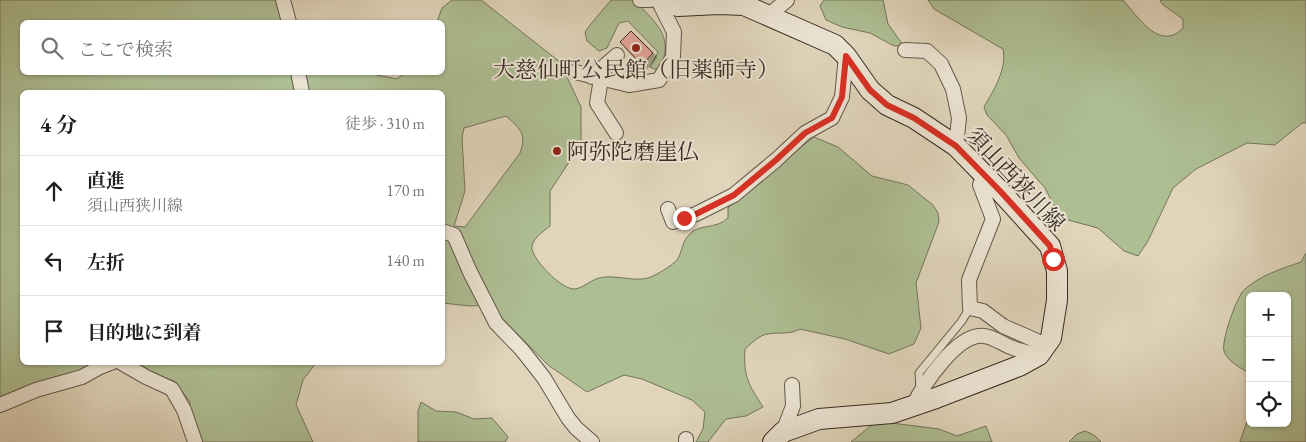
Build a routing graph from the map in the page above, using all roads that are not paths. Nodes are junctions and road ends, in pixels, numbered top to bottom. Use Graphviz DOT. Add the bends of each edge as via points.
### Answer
graph roads {
  1 [pos="283,0"];
  2 [pos="640,0"];
  3 [pos="650,0"];
  4 [pos="659,0"];
  5 [pos="787,0"];
  6 [pos="769,15"];
  7 [pos="288,20"];
  8 [pos="905,50"];
  9 [pos="617,55"];
  10 [pos="846,56"];
  11 [pos="575,72"];
  12 [pos="299,75"];
  13 [pos="596,78"];
  14 [pos="302,90"];
  15 [pos="616,133"];
  16 [pos="956,146"];
  17 [pos="984,175"];
  18 [pos="668,209"];
  19 [pos="445,232"];
  20 [pos="970,308"];
  21 [pos="1042,350"];
  22 [pos="106,365"];
  23 [pos="125,365"];
  24 [pos="792,385"];
  25 [pos="917,398"];
  26 [pos="0,405"];
  27 [pos="778,437"];
  28 [pos="195,442"];
  29 [pos="592,442"];
  1 -- 7 [label="street"];
  2 -- 3 [label="street"];
  4 -- 6 [label="main road, 須山西狭川線" via="678,6 744,5"];
  4 -- 13 [label="street" via="674,32 673,57 659,80 629,85"];
  5 -- 6 [label="street"];
  6 -- 10 [label="main road, 須山西狭川線" via="835,45"];
  8 -- 16 [label="street" via="927,51 941,64 953,89 959,118"];
  9 -- 13 [label="street"];
  10 -- 16 [label="main road, 須山西狭川線" via="870,90 887,105 914,118"];
  10 -- 18 [label="street" via="842,97 832,118 805,133 734,195 673,222"];
  11 -- 13 [label="street"];
  12 -- 14 [label="street"];
  13 -- 15 [label="street" via="598,102"];
  16 -- 17 [label="main road, 須山西狭川線"];
  17 -- 20 [label="street" via="980,185 993,219 969,280"];
  17 -- 21 [label="main road, 須山西狭川線" via="1050,246 1057,271 1057,300 1051,338"];
  19 -- 29 [label="street" via="454,235 496,323 544,378 576,428"];
  20 -- 21 [label="street" via="983,311"];
  20 -- 25 [label="lane" via="920,374"];
  21 -- 25 [label="main road" via="1019,366"];
  21 -- 25 [label="street" via="1013,348 984,336 973,338 946,357"];
  22 -- 26 [label="street" via="82,377 36,390"];
  23 -- 28 [label="street" via="172,389 184,410"];
  24 -- 27 [label="street" via="793,406"];
  25 -- 27 [label="main road" via="892,412 820,419"];
}
